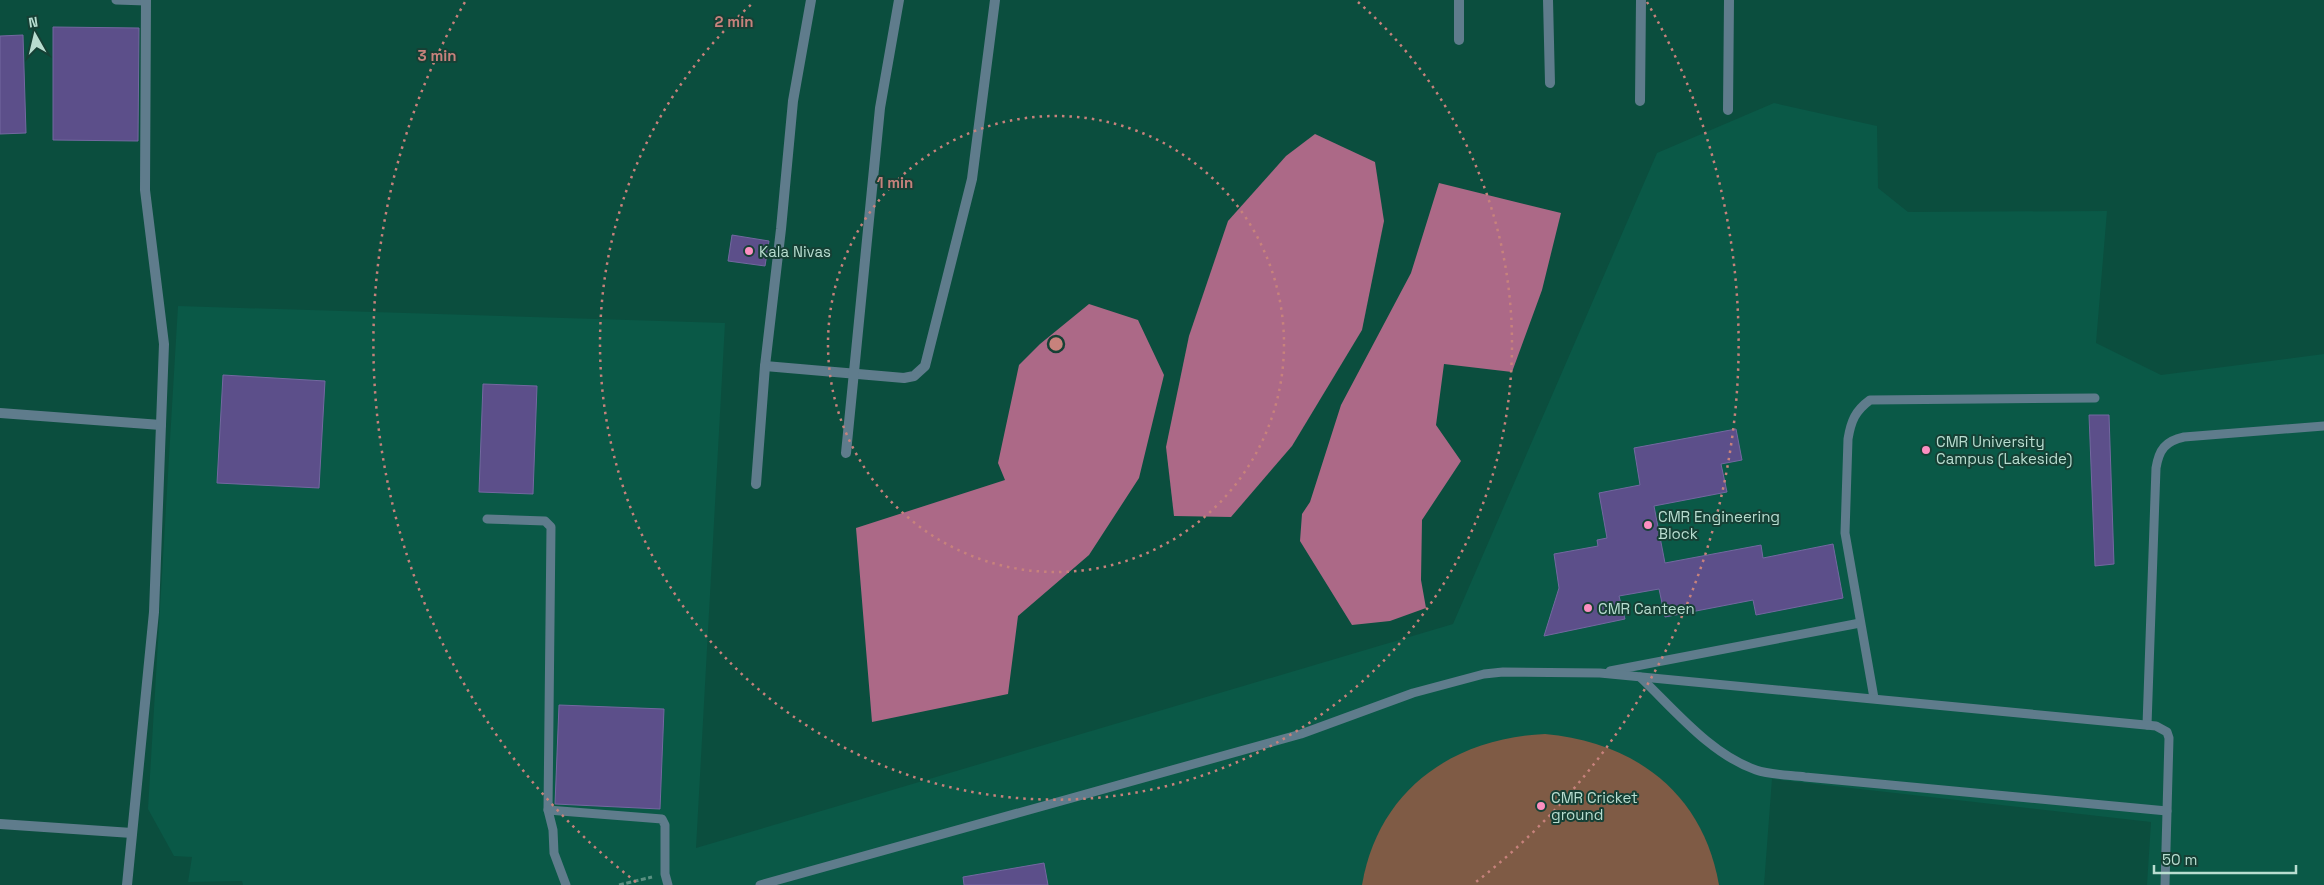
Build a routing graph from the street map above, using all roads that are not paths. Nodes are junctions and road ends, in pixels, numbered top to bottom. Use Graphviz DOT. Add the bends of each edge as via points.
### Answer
graph roads {
  1 [pos="116,0"];
  2 [pos="811,0"];
  3 [pos="899,0"];
  4 [pos="995,0"];
  5 [pos="1459,0"];
  6 [pos="1548,0"];
  7 [pos="1641,0"];
  8 [pos="1729,0"];
  9 [pos="146,1"];
  10 [pos="1460,40"];
  11 [pos="1550,83"];
  12 [pos="1640,101"];
  13 [pos="1728,110"];
  14 [pos="765,366"];
  15 [pos="852,374"];
  16 [pos="2095,398"];
  17 [pos="0,412"];
  18 [pos="162,425"];
  19 [pos="2324,426"];
  20 [pos="846,453"];
  21 [pos="756,484"];
  22 [pos="487,519"];
  23 [pos="1860,623"];
  24 [pos="1600,673"];
  25 [pos="1640,677"];
  26 [pos="1874,698"];
  27 [pos="2147,724"];
  28 [pos="548,810"];
  29 [pos="2167,811"];
  30 [pos="0,824"];
  31 [pos="132,833"];
  32 [pos="127,885"];
  33 [pos="566,885"];
  34 [pos="668,885"];
  35 [pos="760,885"];
  36 [pos="2165,885"];
  1 -- 9 [label="lane"];
  2 -- 14 [label="street" via="793,101"];
  3 -- 15 [label="street" via="880,108"];
  4 -- 15 [label="street" via="972,179 925,366 914,376 904,378"];
  5 -- 10 [label="street"];
  6 -- 11 [label="street"];
  7 -- 12 [label="street"];
  8 -- 13 [label="street"];
  9 -- 18 [label="street" via="145,190 164,344"];
  14 -- 15 [label="street"];
  14 -- 21 [label="street"];
  15 -- 20 [label="street"];
  16 -- 23 [label="lane" via="1870,400 1858,409 1850,424 1848,438 1845,533"];
  17 -- 18 [label="street"];
  18 -- 31 [label="street" via="154,612"];
  19 -- 27 [label="lane" via="2184,437 2173,439 2159,452"];
  22 -- 28 [label="lane" via="545,521 551,527"];
  23 -- 24 [label="lane"];
  23 -- 26 [label="lane"];
  24 -- 25 [label="lane"];
  24 -- 35 [label="lane" via="1503,672 1456,680 1301,734"];
  25 -- 26 [label="lane"];
  25 -- 29 [label="lane" via="1703,736 1756,770"];
  26 -- 27 [label="lane"];
  27 -- 29 [label="lane" via="2161,728 2169,738"];
  28 -- 33 [label="lane" via="554,853"];
  28 -- 34 [label="lane" via="662,819"];
  29 -- 36 [label="lane"];
  30 -- 31 [label="street"];
  31 -- 32 [label="street"];
}
